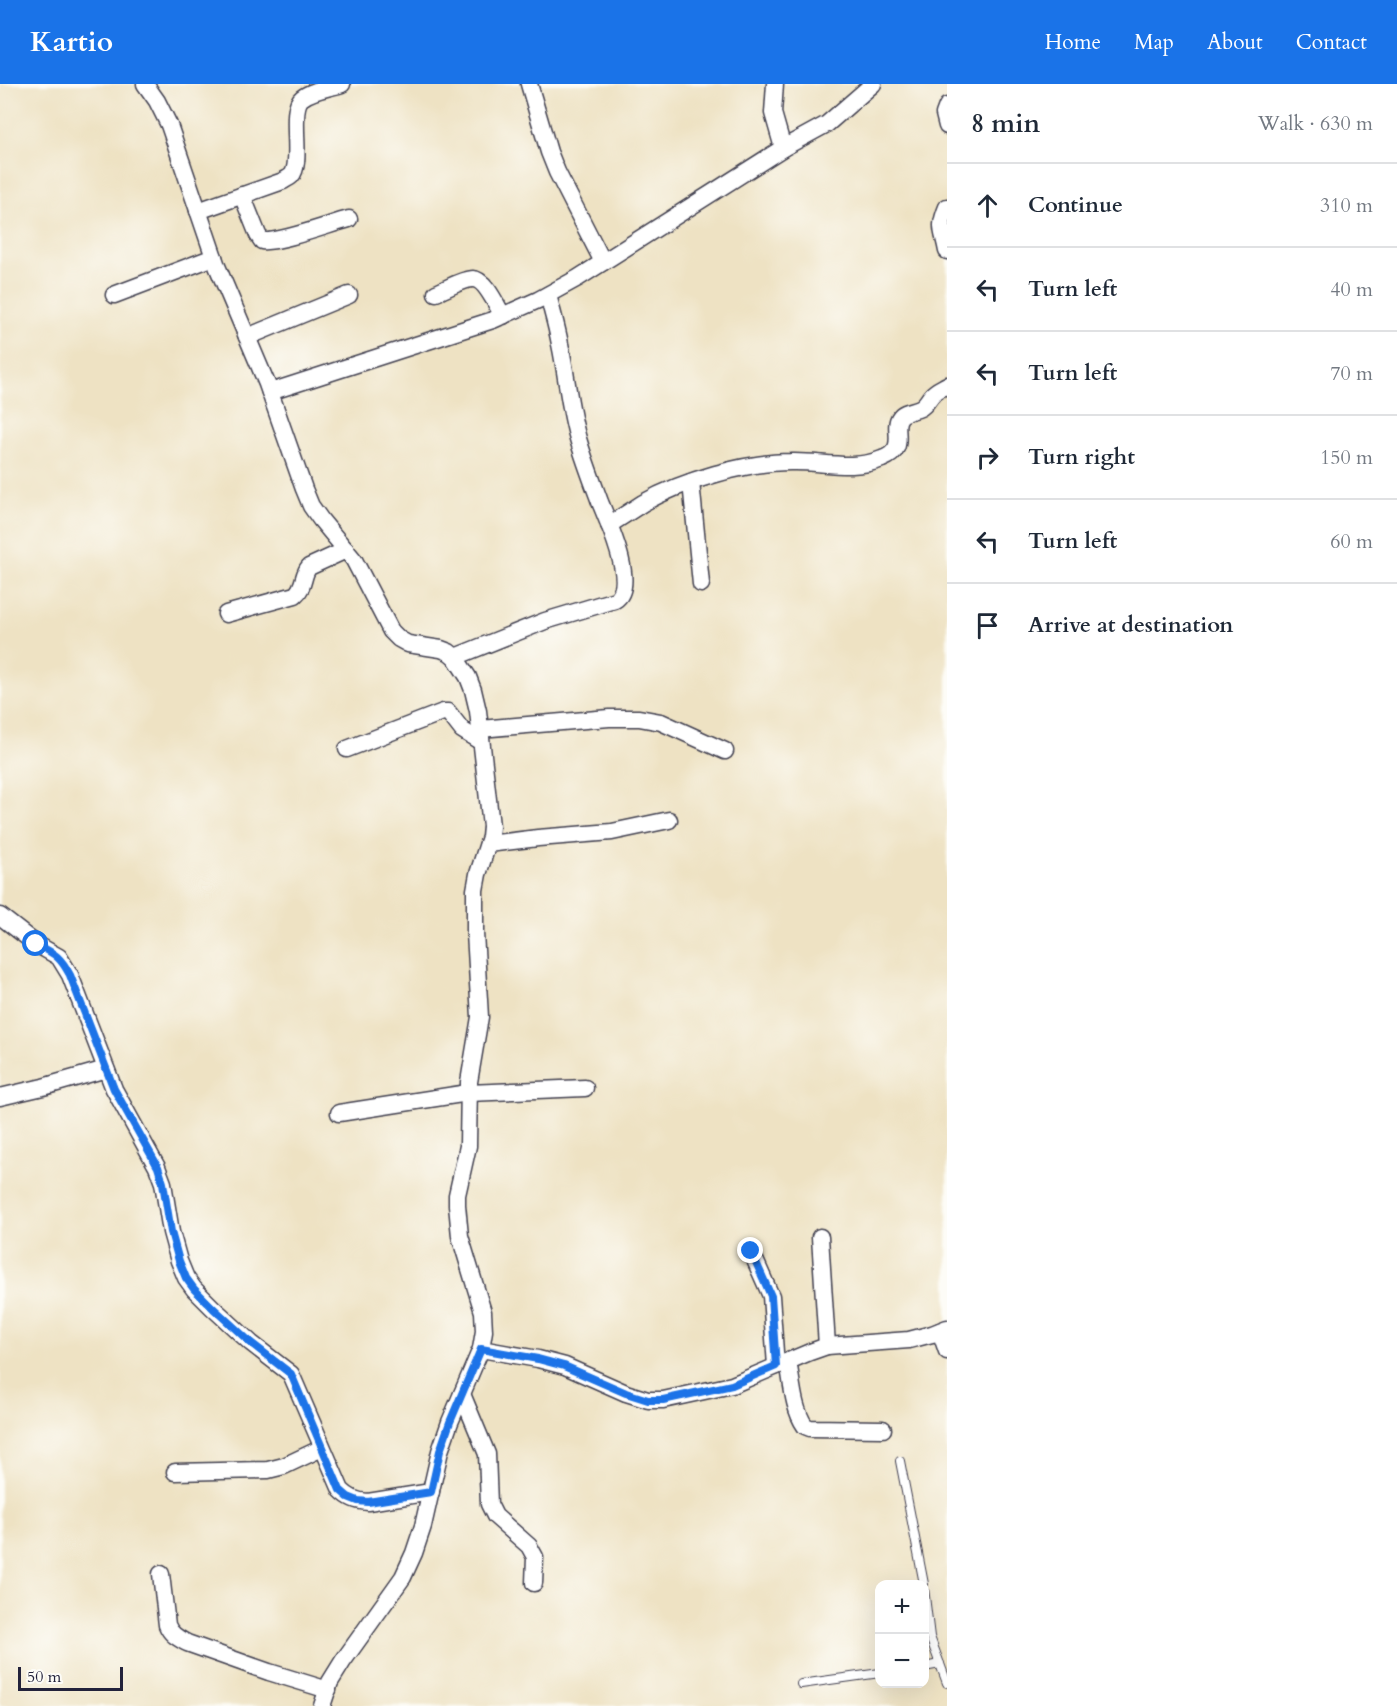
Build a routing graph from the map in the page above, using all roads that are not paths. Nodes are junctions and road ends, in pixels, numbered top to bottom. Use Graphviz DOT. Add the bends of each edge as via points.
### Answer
graph roads {
  1 [pos="145,84"];
  2 [pos="342,84"];
  3 [pos="529,84"];
  4 [pos="775,84"];
  5 [pos="873,84"];
  6 [pos="947,106"];
  7 [pos="947,126"];
  8 [pos="783,148"];
  9 [pos="242,195"];
  10 [pos="947,207"];
  11 [pos="198,211"];
  12 [pos="349,219"];
  13 [pos="947,251"];
  14 [pos="214,257"];
  15 [pos="603,262"];
  16 [pos="436,293"];
  17 [pos="114,295"];
  18 [pos="349,295"];
  19 [pos="548,295"];
  20 [pos="503,316"];
  21 [pos="247,337"];
  22 [pos="947,385"];
  23 [pos="270,392"];
  24 [pos="691,482"];
  25 [pos="609,525"];
  26 [pos="346,550"];
  27 [pos="700,584"];
  28 [pos="226,614"];
  29 [pos="454,657"];
  30 [pos="480,736"];
  31 [pos="347,749"];
  32 [pos="725,751"];
  33 [pos="669,820"];
  34 [pos="488,844"];
  35 [pos="0,916"];
  36 [pos="106,1069"];
  37 [pos="585,1088"];
  38 [pos="468,1094"];
  39 [pos="0,1097"];
  40 [pos="339,1113"];
  41 [pos="820,1237"];
  42 [pos="751,1251"];
  43 [pos="943,1329"];
  44 [pos="827,1347"];
  45 [pos="481,1349"];
  46 [pos="947,1351"];
  47 [pos="782,1364"];
  48 [pos="462,1394"];
  49 [pos="883,1429"];
  50 [pos="322,1448"];
  51 [pos="900,1461"];
  52 [pos="176,1472"];
  53 [pos="431,1492"];
  54 [pos="161,1574"];
  55 [pos="923,1580"];
  56 [pos="534,1583"];
  57 [pos="929,1628"];
  58 [pos="940,1664"];
  59 [pos="929,1665"];
  60 [pos="875,1674"];
  61 [pos="947,1683"];
  62 [pos="801,1684"];
  63 [pos="328,1690"];
  64 [pos="322,1706"];
  1 -- 11 [label="street" via="169,125"];
  2 -- 9 [label="street" via="314,92 297,104 292,176"];
  3 -- 15 [label="street" via="557,172"];
  4 -- 8 [label="street" via="773,113"];
  5 -- 8 [label="street" via="827,123"];
  6 -- 7 [label="street"];
  8 -- 15 [label="street"];
  9 -- 11 [label="street"];
  9 -- 12 [label="street" via="262,241"];
  10 -- 13 [label="street" via="941,228"];
  11 -- 14 [label="street"];
  14 -- 17 [label="street"];
  14 -- 21 [label="street"];
  15 -- 19 [label="street"];
  16 -- 20 [label="street" via="473,279 479,281"];
  18 -- 21 [label="street"];
  19 -- 20 [label="street"];
  19 -- 25 [label="street" via="579,442"];
  20 -- 23 [label="street"];
  21 -- 23 [label="street"];
  22 -- 24 [label="street" via="934,392 922,407 900,417 897,445 880,460 857,465 764,464"];
  23 -- 26 [label="street" via="311,506"];
  24 -- 25 [label="street" via="644,503"];
  24 -- 27 [label="street"];
  25 -- 29 [label="street" via="622,564 620,597"];
  26 -- 28 [label="street" via="309,567 295,595"];
  26 -- 29 [label="street" via="399,639 441,649"];
  29 -- 30 [label="street" via="473,690"];
  30 -- 31 [label="street" via="462,730 448,712 442,712"];
  30 -- 32 [label="street" via="609,718 639,718 661,722"];
  30 -- 34 [label="street" via="491,826"];
  33 -- 34 [label="street" via="612,832"];
  34 -- 38 [label="street" via="475,890 481,1007"];
  35 -- 36 [label="street" via="60,957"];
  36 -- 39 [label="street"];
  36 -- 50 [label="street" via="158,1167 171,1232 186,1278 251,1343 291,1374"];
  37 -- 38 [label="street"];
  38 -- 40 [label="street"];
  38 -- 45 [label="street" via="468,1146 457,1205 460,1236 483,1312"];
  41 -- 44 [label="street"];
  42 -- 47 [label="street" via="771,1296"];
  43 -- 44 [label="street" via="909,1340"];
  43 -- 46 [label="street"];
  44 -- 47 [label="street"];
  45 -- 47 [label="street" via="564,1366 648,1400 732,1385"];
  45 -- 48 [label="street"];
  47 -- 49 [label="street" via="805,1426"];
  48 -- 53 [label="street" via="440,1451"];
  48 -- 56 [label="street" via="487,1454 489,1504 495,1516 529,1546 535,1557"];
  50 -- 52 [label="street" via="268,1470"];
  50 -- 53 [label="street" via="340,1490 348,1497 368,1502"];
  51 -- 55 [label="lane"];
  53 -- 63 [label="street" via="423,1526 403,1577 343,1661"];
  54 -- 63 [label="street" via="170,1633 187,1643"];
  57 -- 58 [label="lane"];
  58 -- 59 [label="lane"];
  58 -- 61 [label="lane"];
  60 -- 62 [label="lane"];
  63 -- 64 [label="street"];
}
